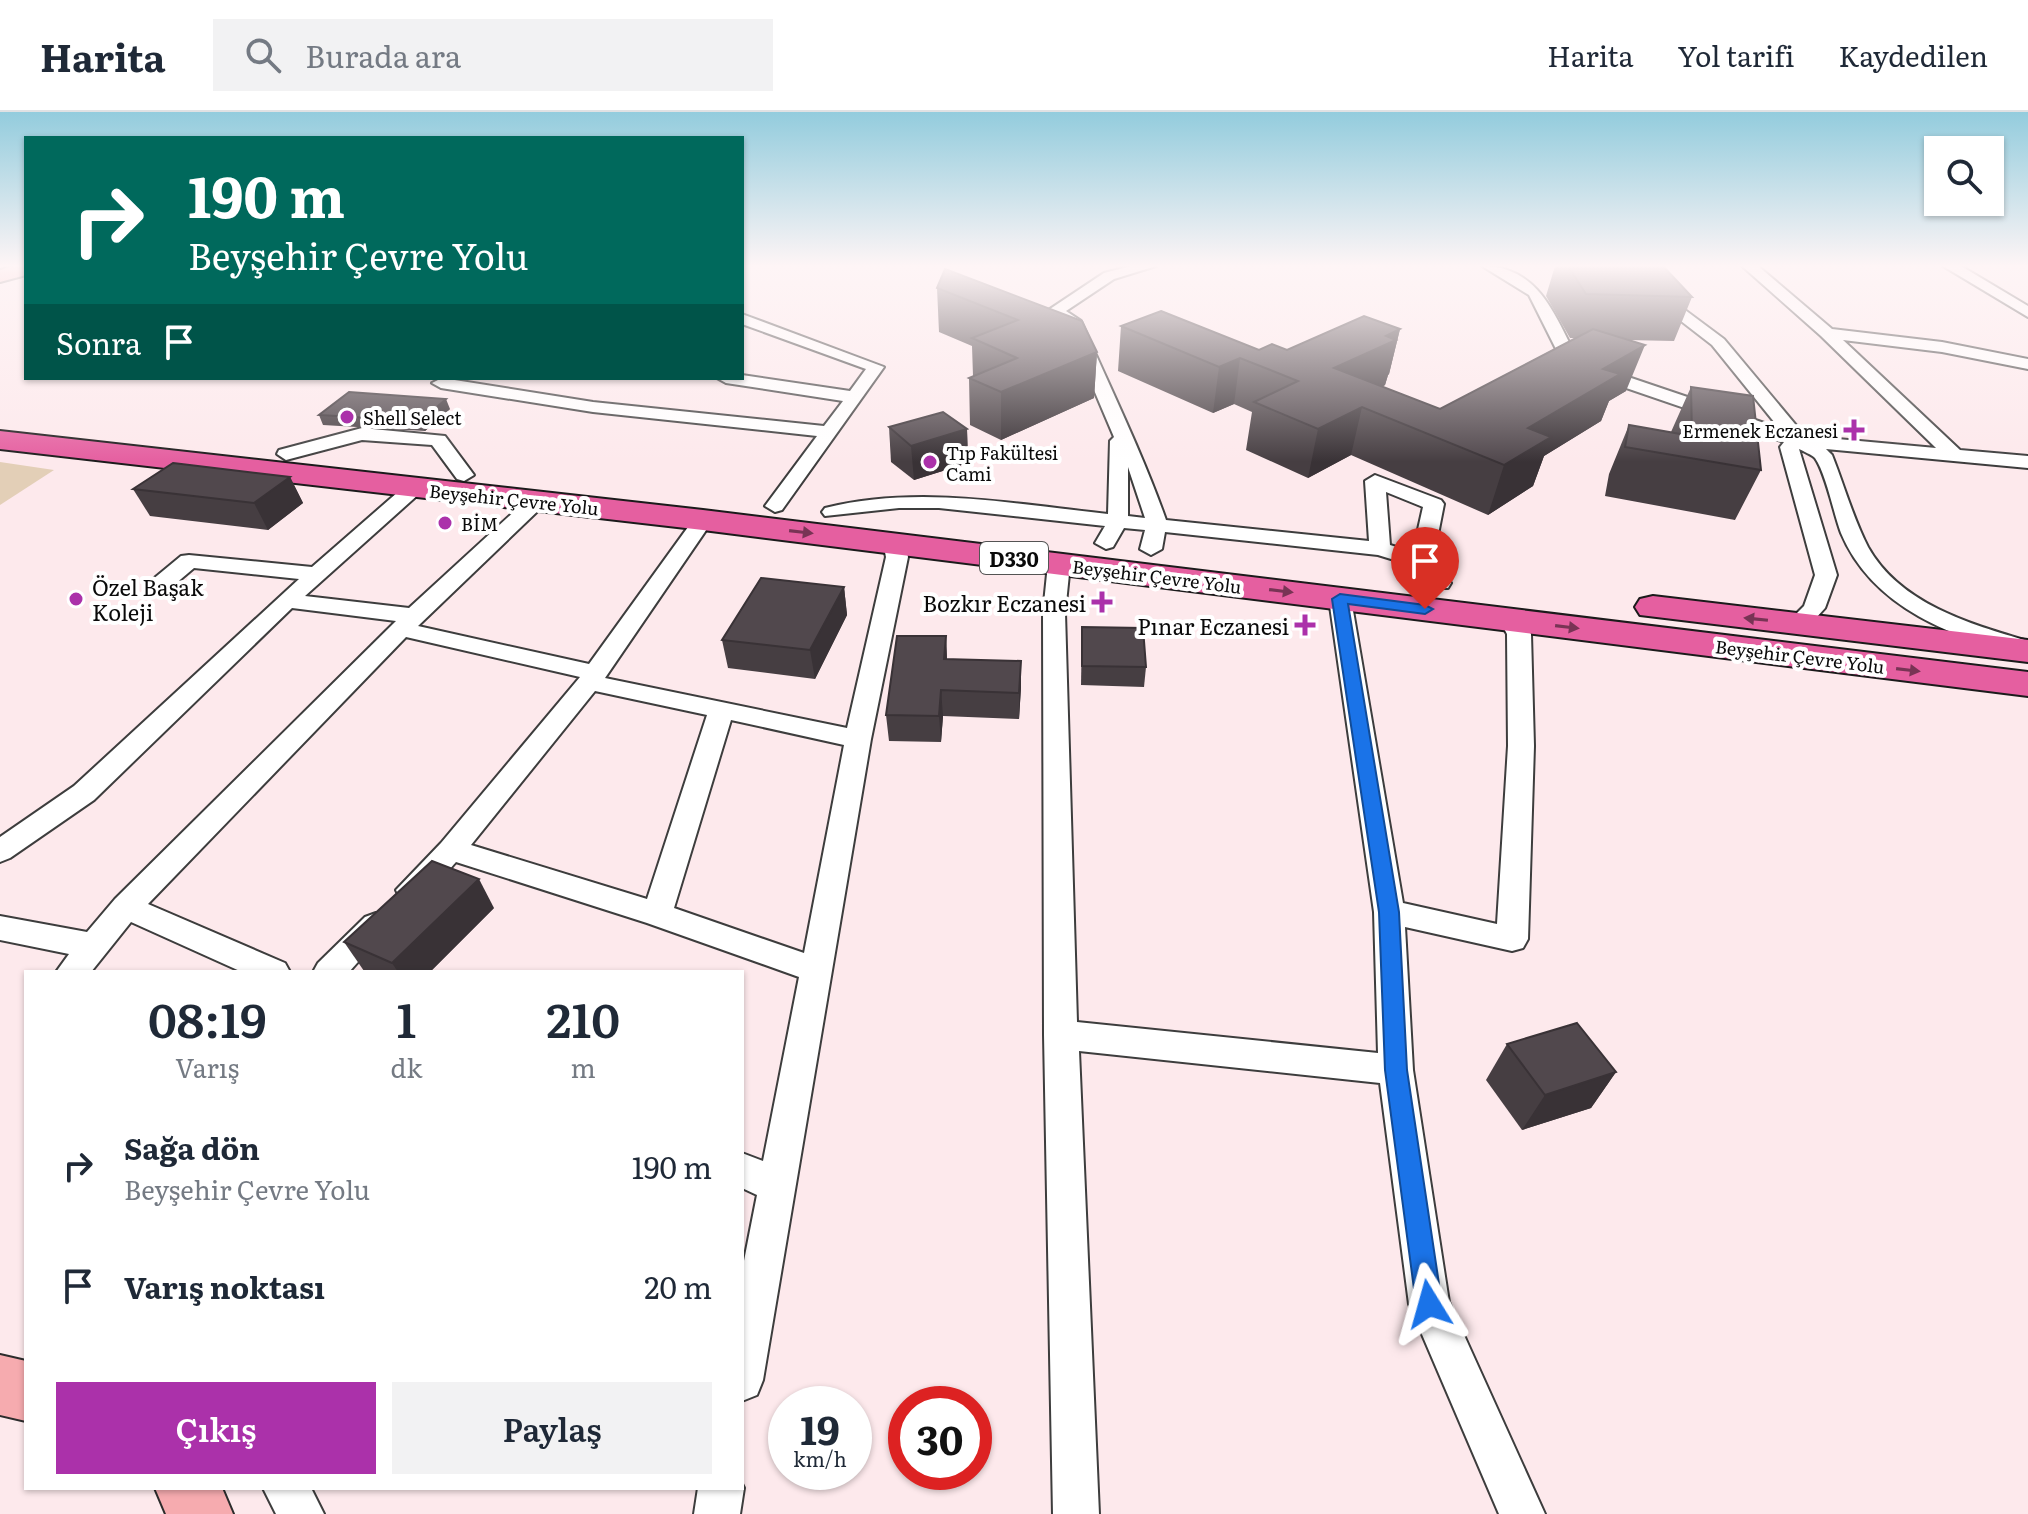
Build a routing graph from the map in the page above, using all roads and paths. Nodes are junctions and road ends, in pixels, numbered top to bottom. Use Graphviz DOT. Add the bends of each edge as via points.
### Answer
graph roads {
  1 [pos="777,331"];
  2 [pos="1077,331"];
  3 [pos="1555,331"];
  4 [pos="1704,331"];
  5 [pos="1827,333"];
  6 [pos="2028,364"];
  7 [pos="440,380"];
  8 [pos="740,380"];
  9 [pos="855,397"];
  10 [pos="0,421"];
  11 [pos="1118,428"];
  12 [pos="828,432"];
  13 [pos="0,440"];
  14 [pos="1799,441"];
  15 [pos="1955,456"];
  16 [pos="2028,462"];
  17 [pos="413,489"];
  18 [pos="537,501"];
  19 [pos="775,506"];
  20 [pos="703,520"];
  21 [pos="1112,531"];
  22 [pos="1154,536"];
  23 [pos="894,543"];
  24 [pos="1380,549"];
  25 [pos="1053,563"];
  26 [pos="1431,572"];
  27 [pos="317,574"];
  28 [pos="160,585"];
  29 [pos="1340,599"];
  30 [pos="287,601"];
  31 [pos="1511,620"];
  32 [pos="408,623"];
  33 [pos="1798,624"];
  34 [pos="2028,650"];
  35 [pos="592,677"];
  36 [pos="2028,684"];
  37 [pos="722,708"];
  38 [pos="858,739"];
  39 [pos="451,850"];
  40 [pos="0,851"];
  41 [pos="126,907"];
  42 [pos="1389,912"];
  43 [pos="657,914"];
  44 [pos="0,928"];
  45 [pos="93,946"];
  46 [pos="74,970"];
  47 [pos="269,970"];
  48 [pos="331,970"];
  49 [pos="818,971"];
  50 [pos="1061,1035"];
  51 [pos="1396,1070"];
  52 [pos="744,1171"];
  53 [pos="779,1186"];
  54 [pos="744,1370"];
  55 [pos="0,1385"];
  56 [pos="24,1391"];
  57 [pos="188,1490"];
  58 [pos="287,1490"];
  59 [pos="721,1490"];
  60 [pos="200,1514"];
  61 [pos="301,1514"];
  62 [pos="717,1514"];
  63 [pos="1076,1514"];
  64 [pos="1522,1514"];
  1 -- 9 [label="street" via="876,367"];
  2 -- 11 [label="street"];
  3 -- 14 [label="street" via="1571,363"];
  4 -- 14 [label="street"];
  5 -- 6 [label="street"];
  5 -- 15 [label="street"];
  7 -- 12 [label="street" via="593,407"];
  8 -- 9 [label="street"];
  9 -- 12 [label="street"];
  10 -- 19 [label="highway, Beyşehir Çevre Yolu / D330"];
  11 -- 21 [label="street" via="1122,463"];
  11 -- 22 [label="street" via="1134,456"];
  12 -- 19 [label="street"];
  13 -- 17 [label="highway, Beyşehir Çevre Yolu / D330"];
  14 -- 15 [label="street"];
  14 -- 33 [label="street" via="1789,447 1826,575 1814,608"];
  14 -- 34 [label="street" via="1823,455 1859,549 1883,582 1963,629"];
  15 -- 16 [label="street"];
  17 -- 18 [label="highway, Beyşehir Çevre Yolu / D330"];
  17 -- 27 [label="street"];
  18 -- 20 [label="highway, Beyşehir Çevre Yolu / D330"];
  18 -- 32 [label="street"];
  19 -- 21 [label="highway, Beyşehir Çevre Yolu / D330"];
  20 -- 23 [label="highway, Beyşehir Çevre Yolu / D330, one-way"];
  20 -- 35 [label="street"];
  21 -- 22 [label="highway, Beyşehir Çevre Yolu / D330"];
  22 -- 24 [label="street"];
  22 -- 26 [label="highway, Beyşehir Çevre Yolu / D330"];
  23 -- 25 [label="highway, Beyşehir Çevre Yolu / D330"];
  23 -- 38 [label="street" via="897,557"];
  24 -- 26 [label="street"];
  24 -- 26 [label="street" via="1375,481 1434,504"];
  25 -- 29 [label="highway, Beyşehir Çevre Yolu / D330, one-way"];
  25 -- 50 [label="street" via="1058,574 1054,613"];
  33 -- 26 [label="highway, Beyşehir Çevre Yolu / D330, one-way"];
  27 -- 28 [label="street" via="189,561"];
  27 -- 30 [label="street"];
  29 -- 31 [label="highway, Beyşehir Çevre Yolu / D330"];
  29 -- 42 [label="street"];
  30 -- 32 [label="street"];
  30 -- 40 [label="street" via="84,793"];
  31 -- 36 [label="highway, Beyşehir Çevre Yolu / D330, one-way"];
  31 -- 42 [label="street" via="1519,634 1521,746 1512,939"];
  32 -- 35 [label="street"];
  32 -- 41 [label="street"];
  33 -- 34 [label="highway, Beyşehir Çevre Yolu / D330"];
  35 -- 37 [label="street"];
  35 -- 39 [label="street"];
  37 -- 38 [label="street"];
  37 -- 43 [label="street"];
  38 -- 49 [label="street"];
  39 -- 43 [label="street"];
  39 -- 48 [label="street"];
  41 -- 45 [label="street"];
  41 -- 47 [label="street"];
  42 -- 51 [label="street"];
  43 -- 49 [label="street"];
  44 -- 45 [label="street"];
  45 -- 46 [label="street"];
  49 -- 53 [label="street"];
  50 -- 51 [label="street"];
  50 -- 63 [label="street"];
  51 -- 64 [label="street" via="1429,1304"];
  52 -- 53 [label="street"];
  53 -- 54 [label="street"];
  55 -- 56 [label="street"];
  57 -- 60 [label="street"];
  58 -- 61 [label="street"];
  59 -- 62 [label="street"];
}
